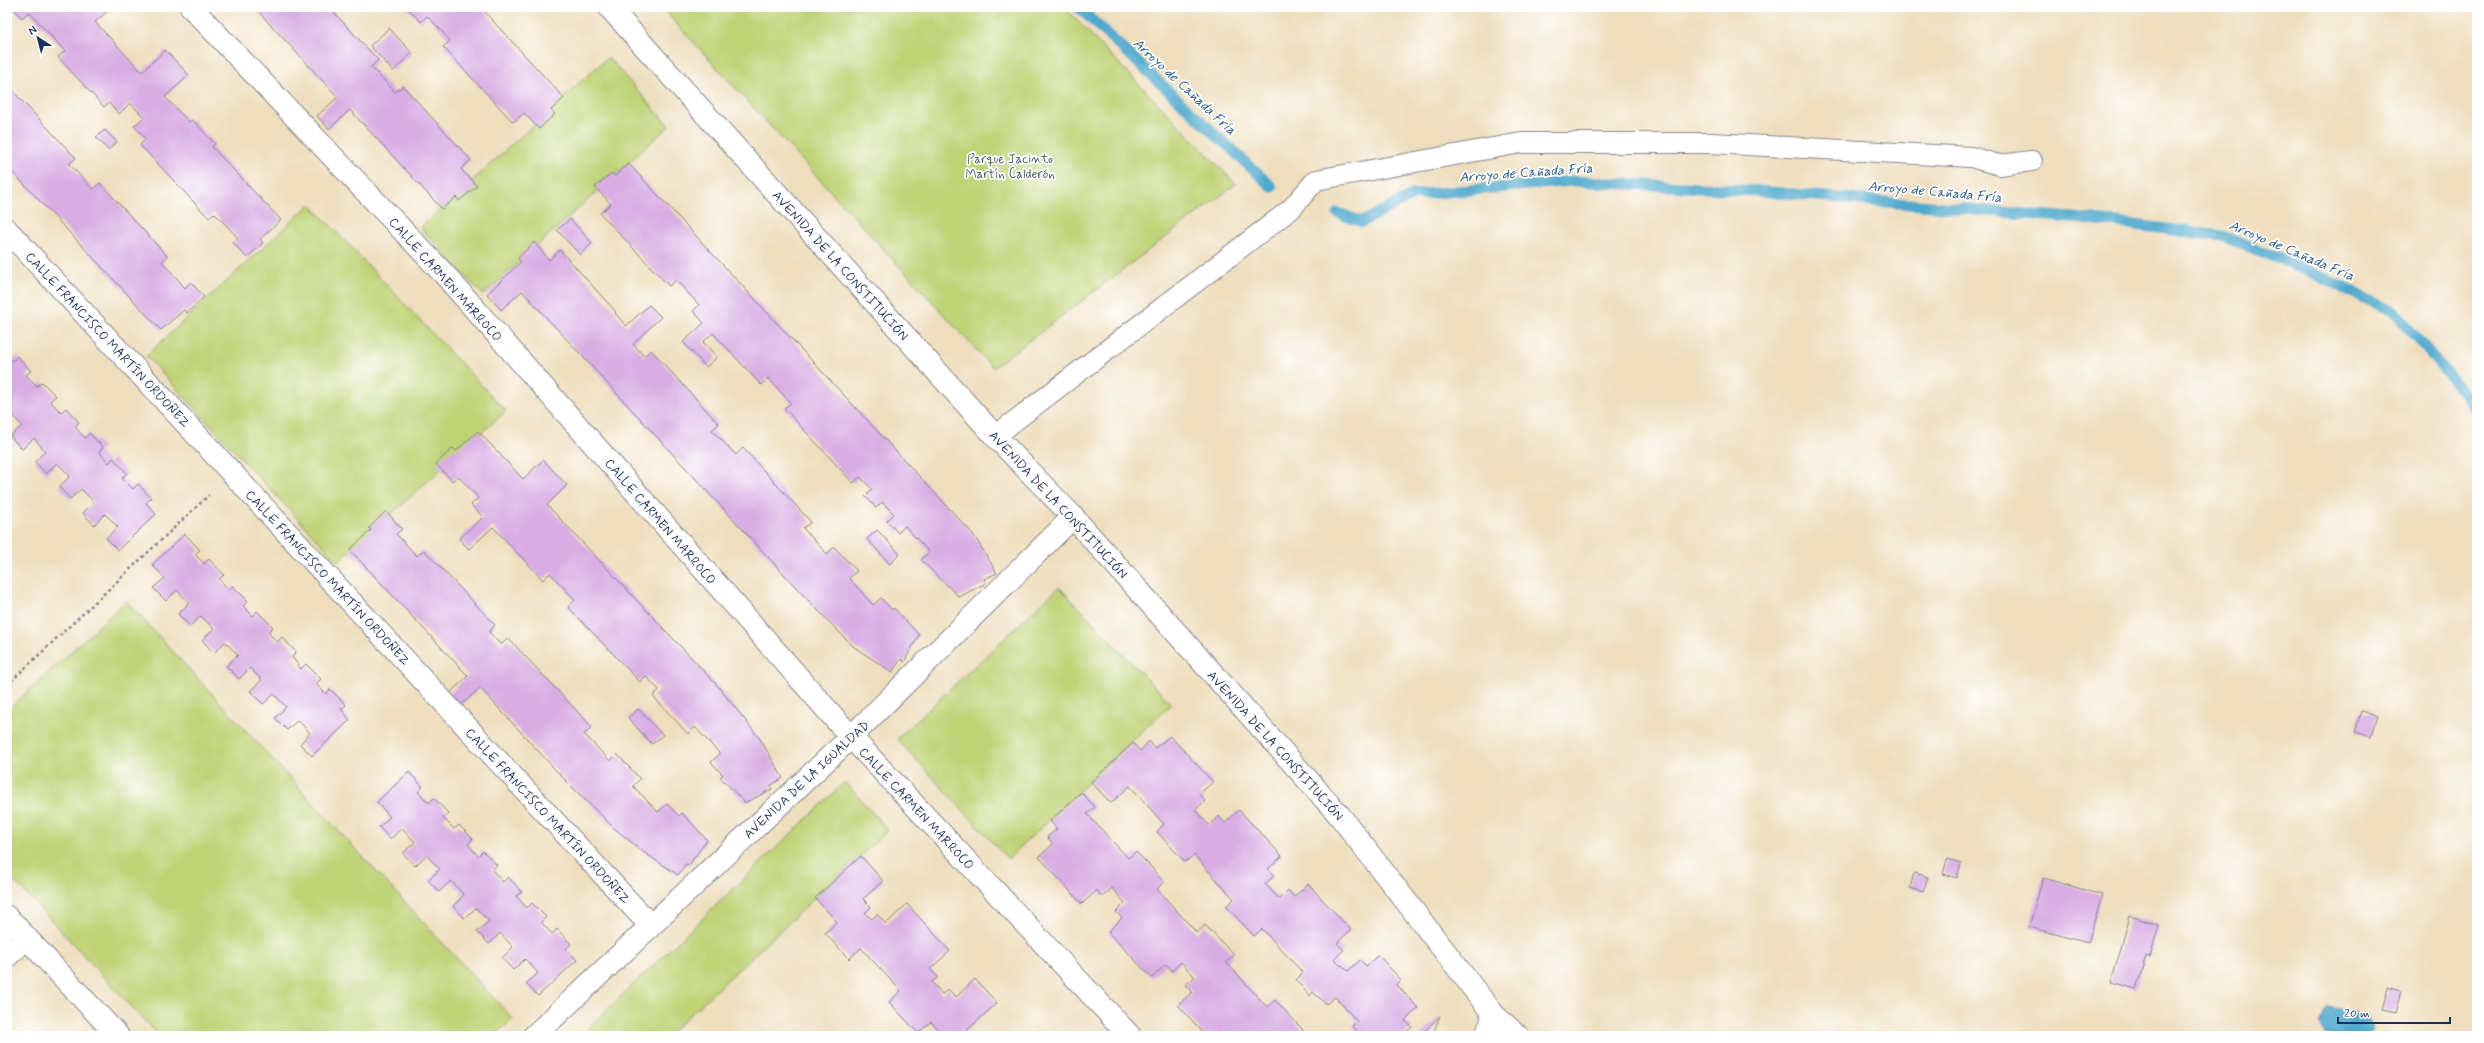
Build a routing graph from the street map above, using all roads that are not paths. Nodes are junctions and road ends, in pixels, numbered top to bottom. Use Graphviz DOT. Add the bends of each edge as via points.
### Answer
graph roads {
  1 [pos="191,7"];
  2 [pos="609,7"];
  3 [pos="2032,161"];
  4 [pos="7,230"];
  5 [pos="995,436"];
  6 [pos="1073,517"];
  7 [pos="851,737"];
  8 [pos="7,917"];
  9 [pos="650,924"];
  10 [pos="26,939"];
  11 [pos="7,956"];
  12 [pos="1494,1015"];
  13 [pos="118,1036"];
  14 [pos="534,1036"];
  15 [pos="1130,1036"];
  16 [pos="1486,1036"];
  17 [pos="1518,1036"];
  1 -- 7 [label="street, CALLE CARMEN MARROCO" via="444,274"];
  2 -- 5 [label="street, AVENIDA DE LA CONSTITUCIÓN"];
  3 -- 5 [label="lane" via="1999,166 1971,157 1711,143 1521,143 1316,180 1291,209"];
  4 -- 9 [label="street, CALLE FRANCISCO MARTÍN ORDOÑEZ"];
  5 -- 6 [label="street, AVENIDA DE LA CONSTITUCIÓN"];
  6 -- 7 [label="street, AVENIDA DE LA IGUALDAD"];
  6 -- 12 [label="street, AVENIDA DE LA CONSTITUCIÓN" via="1340,816"];
  7 -- 9 [label="street, AVENIDA DE LA IGUALDAD"];
  7 -- 15 [label="street, CALLE CARMEN MARROCO"];
  8 -- 10 [label="street"];
  9 -- 14 [label="street, AVENIDA DE LA IGUALDAD"];
  10 -- 11 [label="street"];
  10 -- 13 [label="street"];
  12 -- 16 [label="street"];
  12 -- 17 [label="street, AVENIDA DE LA CONSTITUCIÓN"];
}
